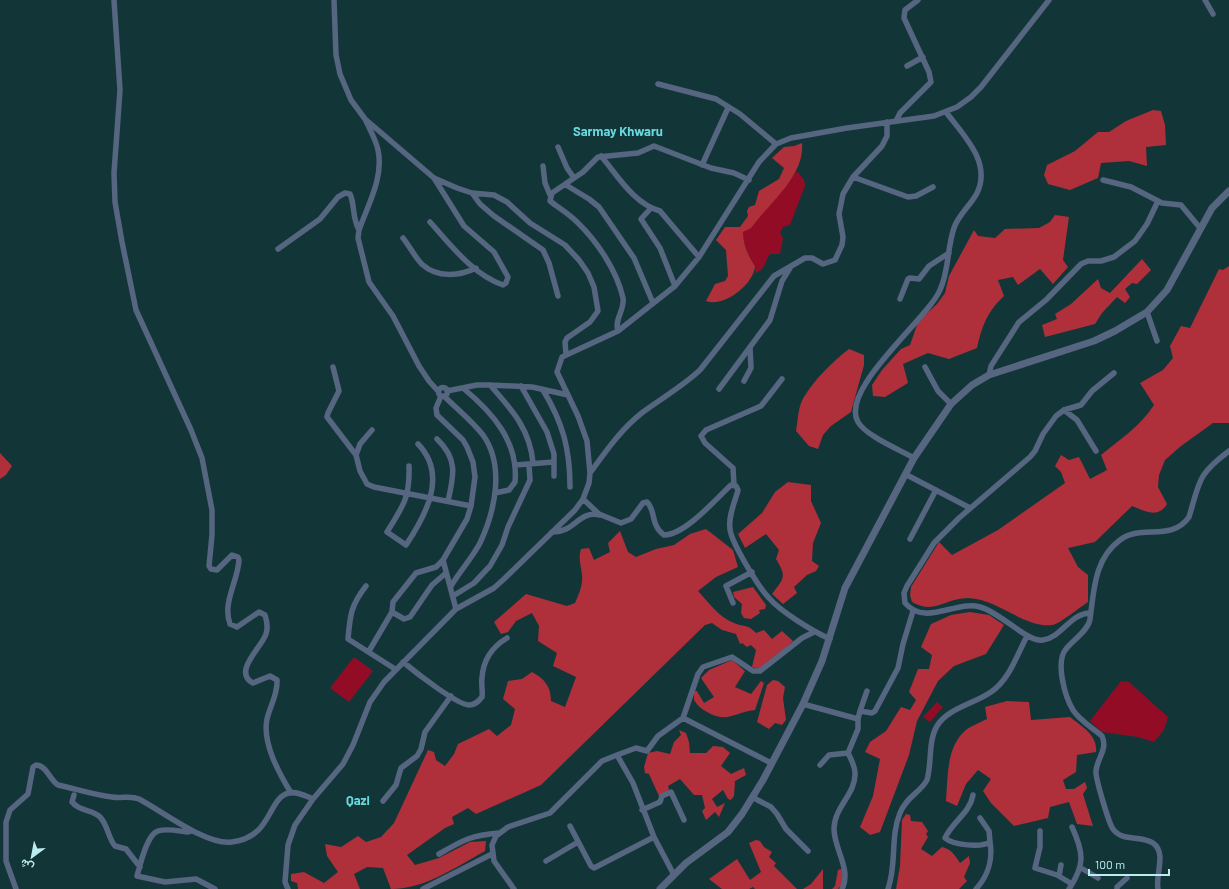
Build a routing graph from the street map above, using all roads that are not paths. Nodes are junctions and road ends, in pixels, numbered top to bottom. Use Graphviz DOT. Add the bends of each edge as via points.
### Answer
graph roads {
  1 [pos="114,0"];
  2 [pos="334,0"];
  3 [pos="918,0"];
  4 [pos="1049,0"];
  5 [pos="1205,0"];
  6 [pos="1213,14"];
  7 [pos="923,57"];
  8 [pos="907,66"];
  9 [pos="658,84"];
  10 [pos="728,108"];
  11 [pos="946,112"];
  12 [pos="365,119"];
  13 [pos="896,121"];
  14 [pos="887,122"];
  15 [pos="776,144"];
  16 [pos="558,147"];
  17 [pos="601,156"];
  18 [pos="702,165"];
  19 [pos="543,166"];
  20 [pos="853,177"];
  21 [pos="434,178"];
  22 [pos="574,178"];
  23 [pos="749,180"];
  24 [pos="1103,180"];
  25 [pos="566,185"];
  26 [pos="933,187"];
  27 [pos="1229,191"];
  28 [pos="472,193"];
  29 [pos="550,195"];
  30 [pos="1158,201"];
  31 [pos="651,208"];
  32 [pos="430,222"];
  33 [pos="1200,228"];
  34 [pos="358,230"];
  35 [pos="403,238"];
  36 [pos="278,249"];
  37 [pos="949,253"];
  38 [pos="699,257"];
  39 [pos="793,265"];
  40 [pos="476,268"];
  41 [pos="675,286"];
  42 [pos="558,296"];
  43 [pos="900,300"];
  44 [pos="653,303"];
  45 [pos="1147,312"];
  46 [pos="618,331"];
  47 [pos="1157,341"];
  48 [pos="750,347"];
  49 [pos="566,354"];
  50 [pos="333,367"];
  51 [pos="925,367"];
  52 [pos="1114,373"];
  53 [pos="989,375"];
  54 [pos="782,379"];
  55 [pos="744,381"];
  56 [pos="490,385"];
  57 [pos="520,386"];
  58 [pos="463,388"];
  59 [pos="719,389"];
  60 [pos="544,390"];
  61 [pos="443,394"];
  62 [pos="568,395"];
  63 [pos="951,404"];
  64 [pos="1064,410"];
  65 [pos="372,430"];
  66 [pos="437,439"];
  67 [pos="418,444"];
  68 [pos="1096,450"];
  69 [pos="1229,451"];
  70 [pos="356,455"];
  71 [pos="914,458"];
  72 [pos="554,462"];
  73 [pos="531,464"];
  74 [pos="515,465"];
  75 [pos="409,466"];
  76 [pos="590,473"];
  77 [pos="905,474"];
  78 [pos="554,476"];
  79 [pos="734,485"];
  80 [pos="570,487"];
  81 [pos="936,490"];
  82 [pos="495,493"];
  83 [pos="408,494"];
  84 [pos="429,497"];
  85 [pos="583,499"];
  86 [pos="448,501"];
  87 [pos="471,506"];
  88 [pos="970,508"];
  89 [pos="602,515"];
  90 [pos="552,532"];
  91 [pos="910,539"];
  92 [pos="443,560"];
  93 [pos="752,572"];
  94 [pos="446,573"];
  95 [pos="366,586"];
  96 [pos="451,586"];
  97 [pos="453,596"];
  98 [pos="733,603"];
  99 [pos="456,609"];
  100 [pos="913,611"];
  101 [pos="392,612"];
  102 [pos="1089,613"];
  103 [pos="814,632"];
  104 [pos="1027,636"];
  105 [pos="507,638"];
  106 [pos="830,639"];
  107 [pos="368,651"];
  108 [pos="404,662"];
  109 [pos="395,669"];
  110 [pos="868,691"];
  111 [pos="451,696"];
  112 [pos="803,704"];
  113 [pos="860,711"];
  114 [pos="683,718"];
  115 [pos="858,719"];
  116 [pos="848,753"];
  117 [pos="616,755"];
  118 [pos="771,763"];
  119 [pos="820,765"];
  120 [pos="291,793"];
  121 [pos="74,795"];
  122 [pos="973,795"];
  123 [pos="752,797"];
  124 [pos="313,799"];
  125 [pos="383,801"];
  126 [pos="642,810"];
  127 [pos="980,818"];
  128 [pos="684,820"];
  129 [pos="570,826"];
  130 [pos="1072,827"];
  131 [pos="191,830"];
  132 [pos="1040,831"];
  133 [pos="500,833"];
  134 [pos="654,837"];
  135 [pos="578,842"];
  136 [pos="990,842"];
  137 [pos="808,850"];
  138 [pos="439,854"];
  139 [pos="492,854"];
  140 [pos="546,861"];
  141 [pos="1061,865"];
  142 [pos="140,867"];
  143 [pos="1081,868"];
  144 [pos="674,875"];
  145 [pos="1059,876"];
  146 [pos="1098,878"];
  147 [pos="1127,878"];
  148 [pos="1071,887"];
  149 [pos="16,889"];
  150 [pos="215,889"];
  151 [pos="288,889"];
  152 [pos="423,889"];
  153 [pos="514,889"];
  154 [pos="660,889"];
  155 [pos="842,889"];
  156 [pos="888,889"];
  157 [pos="976,889"];
  158 [pos="1117,889"];
  159 [pos="1158,889"];
  1 -- 120 [label="street" via="120,90 114,173 116,202 132,295 202,458 212,516 209,566 211,570 217,570 232,555 239,560 229,602 230,624 237,627 260,612 265,615 266,634 246,666 245,672 253,682 270,676 277,680 266,730 272,752"];
  2 -- 12 [label="street" via="336,55 340,74 352,100"];
  3 -- 7 [label="street" via="906,10 904,18"];
  4 -- 11 [label="street" via="971,97"];
  5 -- 6 [label="street"];
  7 -- 8 [label="street"];
  7 -- 13 [label="street" via="931,82 900,113"];
  9 -- 10 [label="street" via="716,99"];
  10 -- 15 [label="street"];
  10 -- 18 [label="street"];
  11 -- 13 [label="street"];
  11 -- 37 [label="street" via="974,150 980,163 981,175 978,192 954,228"];
  12 -- 21 [label="street"];
  12 -- 34 [label="street" via="378,148 380,165"];
  13 -- 14 [label="street"];
  14 -- 15 [label="street" via="797,137"];
  14 -- 20 [label="street" via="887,136 882,146"];
  15 -- 23 [label="street" via="759,162"];
  16 -- 22 [label="street"];
  17 -- 18 [label="street" via="638,153 654,146"];
  17 -- 22 [label="street" via="594,159 588,168"];
  17 -- 31 [label="street" via="640,201"];
  18 -- 23 [label="street" via="725,170"];
  19 -- 29 [label="street" via="545,183"];
  20 -- 26 [label="street" via="908,197 916,196"];
  20 -- 39 [label="street" via="840,204 839,214 844,237 835,260 823,264 808,258"];
  21 -- 28 [label="street"];
  21 -- 40 [label="street" via="464,226 494,252 508,281 502,285 497,283"];
  22 -- 25 [label="street"];
  23 -- 38 [label="street"];
  24 -- 30 [label="street" via="1131,187"];
  25 -- 29 [label="street"];
  25 -- 44 [label="street" via="599,207 634,258"];
  27 -- 33 [label="street" via="1212,208"];
  28 -- 42 [label="street" via="494,216 543,250"];
  28 -- 49 [label="street" via="494,195 507,202 530,223 565,245 588,274 598,303 598,311 590,322 567,338"];
  29 -- 46 [label="street" via="550,201 587,233 616,277 623,299 617,322"];
  30 -- 33 [label="street" via="1168,205 1181,205"];
  30 -- 53 [label="street" via="1135,241 1114,256 1081,264 1048,298 1019,322 990,366"];
  31 -- 38 [label="street" via="660,211"];
  31 -- 41 [label="street" via="641,219 660,248"];
  32 -- 40 [label="street" via="463,258"];
  33 -- 45 [label="street" via="1167,290"];
  34 -- 36 [label="street" via="354,223 350,194 345,193 338,197 320,219"];
  34 -- 61 [label="street" via="368,282 394,316 422,371"];
  35 -- 40 [label="street" via="422,265 432,270 457,275"];
  37 -- 43 [label="street" via="929,266 919,279 908,279"];
  37 -- 71 [label="street" via="941,290 932,305 872,372 863,387 856,410 858,422 868,432"];
  38 -- 41 [label="street"];
  39 -- 48 [label="street" via="782,281 770,320"];
  39 -- 76 [label="street" via="768,282 749,310 700,370 628,425"];
  41 -- 44 [label="street"];
  44 -- 46 [label="street"];
  45 -- 47 [label="street"];
  45 -- 53 [label="street" via="1094,341"];
  46 -- 49 [label="street" via="580,350"];
  48 -- 55 [label="street" via="751,368"];
  48 -- 59 [label="street"];
  49 -- 62 [label="street" via="559,362 557,372"];
  50 -- 70 [label="street" via="339,391 327,417"];
  51 -- 63 [label="street" via="938,391"];
  52 -- 64 [label="street" via="1092,391 1081,405"];
  53 -- 63 [label="street" via="972,385"];
  54 -- 79 [label="street" via="761,406 706,430 701,436 705,443 733,468"];
  56 -- 57 [label="street"];
  56 -- 58 [label="street"];
  56 -- 73 [label="street" via="523,426 531,444"];
  57 -- 60 [label="street"];
  57 -- 72 [label="street" via="547,432"];
  58 -- 61 [label="street"];
  58 -- 74 [label="street" via="504,431"];
  60 -- 62 [label="street"];
  60 -- 80 [label="street" via="563,427"];
  61 -- 82 [label="street" via="489,445 496,472"];
  61 -- 87 [label="street" via="436,408 437,415 463,440 474,462 475,477"];
  62 -- 76 [label="street" via="587,441"];
  63 -- 71 [label="street"];
  64 -- 68 [label="street" via="1077,420"];
  64 -- 88 [label="street" via="1047,427 1030,457"];
  65 -- 70 [label="street" via="363,438"];
  66 -- 86 [label="street" via="452,460 454,470"];
  67 -- 84 [label="street" via="431,462 434,473"];
  69 -- 102 [label="street" via="1209,466 1200,480 1189,517 1180,526 1161,533 1129,536 1114,544 1096,572"];
  70 -- 83 [label="street" via="367,484"];
  71 -- 77 [label="street"];
  72 -- 73 [label="street"];
  72 -- 78 [label="street"];
  73 -- 74 [label="street"];
  73 -- 97 [label="street" via="530,480 502,545 490,566 474,583"];
  74 -- 82 [label="street" via="516,475 512,488"];
  75 -- 83 [label="street"];
  76 -- 85 [label="street"];
  77 -- 81 [label="street"];
  77 -- 106 [label="street" via="845,588"];
  79 -- 89 [label="street" via="671,535 664,535 655,527 647,502 643,502 628,521 615,521"];
  79 -- 93 [label="street" via="738,490 730,531"];
  81 -- 88 [label="street"];
  81 -- 91 [label="street"];
  82 -- 96 [label="street" via="479,544"];
  83 -- 84 [label="street"];
  83 -- 84 [label="street" via="387,532 406,545 422,521"];
  84 -- 86 [label="street"];
  85 -- 89 [label="street"];
  85 -- 90 [label="street" via="567,519"];
  86 -- 87 [label="street"];
  87 -- 92 [label="street" via="462,529"];
  88 -- 100 [label="street" via="930,549 907,586 905,603"];
  89 -- 90 [label="street" via="587,515 568,530"];
  90 -- 99 [label="street" via="494,588"];
  92 -- 94 [label="street"];
  92 -- 101 [label="street" via="436,567 416,573 393,602"];
  93 -- 98 [label="street" via="726,586"];
  93 -- 103 [label="street" via="768,598"];
  94 -- 96 [label="street"];
  94 -- 101 [label="street" via="432,585 410,617 404,619"];
  95 -- 107 [label="street" via="350,611 348,639"];
  96 -- 97 [label="street"];
  97 -- 99 [label="street"];
  99 -- 108 [label="street"];
  100 -- 104 [label="street" via="928,614 957,607 979,606 1002,617"];
  100 -- 113 [label="street" via="898,668 872,713"];
  101 -- 107 [label="street"];
  102 -- 104 [label="street" via="1082,613 1049,639 1041,641"];
  102 -- 159 [label="street" via="1090,620 1086,627 1062,654 1062,674 1073,710 1102,736 1104,742 1096,773 1113,829 1122,836 1151,842 1158,848"];
  103 -- 106 [label="street"];
  103 -- 114 [label="street" via="802,638 760,672 753,671 732,657 703,667 698,674"];
  104 -- 156 [label="street" via="999,685 986,695 947,715 936,727 927,780 924,786 908,799 898,820 893,872"];
  105 -- 111 [label="street" via="495,645 490,653 482,678 482,697 478,702 463,704"];
  106 -- 112 [label="street"];
  107 -- 109 [label="street"];
  108 -- 109 [label="street"];
  108 -- 111 [label="street"];
  109 -- 124 [label="street" via="370,702 342,764"];
  110 -- 113 [label="street"];
  111 -- 125 [label="street" via="425,732 417,756 401,768 396,785"];
  112 -- 115 [label="street"];
  112 -- 118 [label="street"];
  113 -- 115 [label="street"];
  114 -- 117 [label="street" via="658,736 647,750 636,748"];
  114 -- 118 [label="street"];
  115 -- 116 [label="street" via="858,729"];
  116 -- 119 [label="street" via="829,755"];
  116 -- 155 [label="street" via="854,767 855,778 850,793 839,809 834,827 835,841 845,872"];
  117 -- 126 [label="street" via="633,783"];
  117 -- 133 [label="street" via="602,761 550,813 519,822"];
  118 -- 123 [label="street"];
  120 -- 124 [label="street"];
  120 -- 131 [label="street" via="278,801 259,831 248,838 231,843"];
  121 -- 142 [label="street" via="72,802 75,806 99,816 115,846 126,849"];
  122 -- 136 [label="street" via="970,806 949,828 945,838 948,841 969,845 984,845"];
  123 -- 137 [label="street" via="771,807 786,830"];
  123 -- 144 [label="street" via="728,832"];
  124 -- 151 [label="street" via="290,836 285,882"];
  126 -- 128 [label="street" via="660,802 662,796 671,792"];
  126 -- 134 [label="street"];
  127 -- 136 [label="street" via="989,831"];
  129 -- 135 [label="street"];
  130 -- 143 [label="street" via="1080,846"];
  131 -- 142 [label="street" via="154,833 148,841"];
  131 -- 149 [label="street" via="132,797 113,797 58,785 41,766 36,765 32,770 28,794 10,810 6,822 6,861"];
  132 -- 145 [label="street" via="1040,847 1035,868"];
  133 -- 138 [label="street" via="466,838"];
  133 -- 139 [label="street" via="492,845"];
  134 -- 135 [label="street" via="594,868 590,866"];
  134 -- 144 [label="street"];
  135 -- 140 [label="street"];
  136 -- 157 [label="street" via="992,854 987,871"];
  139 -- 152 [label="street"];
  139 -- 153 [label="street" via="500,871"];
  141 -- 145 [label="street"];
  142 -- 150 [label="street" via="137,876 165,882 196,879"];
  143 -- 146 [label="street"];
  143 -- 148 [label="street"];
  144 -- 154 [label="street"];
  145 -- 148 [label="street"];
  147 -- 158 [label="street"];
}
